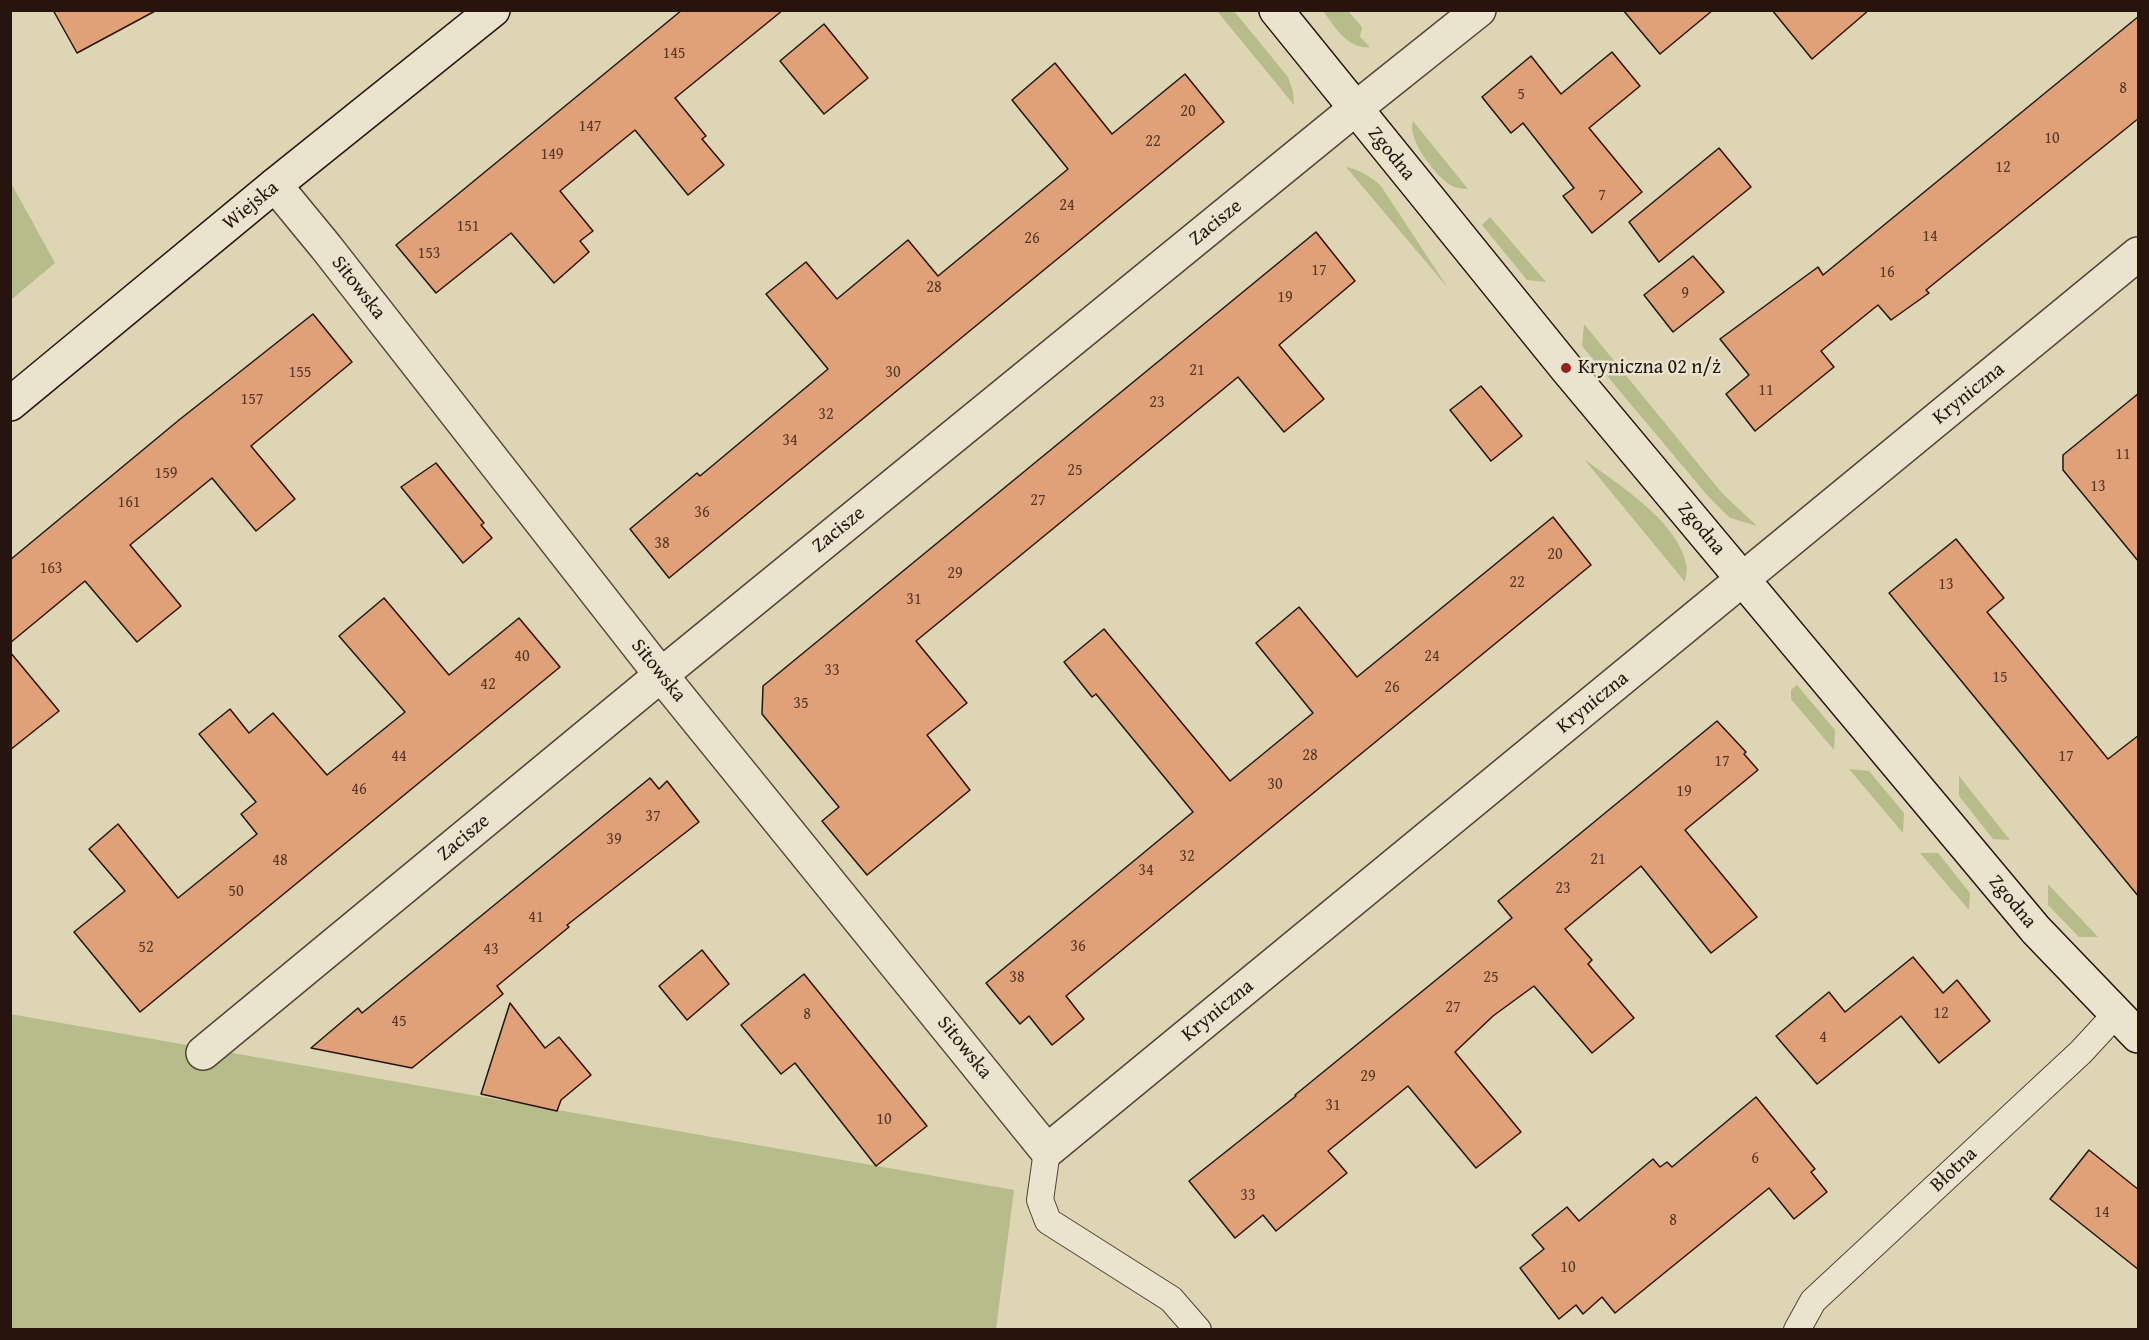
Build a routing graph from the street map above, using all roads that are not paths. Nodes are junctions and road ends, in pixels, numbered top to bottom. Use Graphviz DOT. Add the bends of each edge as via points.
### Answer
graph roads {
  1 [pos="493,10"];
  2 [pos="1276,10"];
  3 [pos="1479,10"];
  4 [pos="1355,109"];
  5 [pos="275,185"];
  6 [pos="2139,254"];
  7 [pos="10,404"];
  8 [pos="1743,579"];
  9 [pos="661,675"];
  10 [pos="2127,1025"];
  11 [pos="203,1053"];
  12 [pos="1047,1151"];
  13 [pos="1198,1329"];
  14 [pos="1797,1329"];
  1 -- 5 [label="street, Wiejska"];
  2 -- 4 [label="street, Zgodna"];
  3 -- 4 [label="street, Zacisze"];
  4 -- 8 [label="street, Zgodna"];
  4 -- 9 [label="street, Zacisze"];
  5 -- 7 [label="street, Wiejska"];
  5 -- 9 [label="street, Sitowska"];
  6 -- 8 [label="street, Kryniczna"];
  8 -- 10 [label="street, Zgodna" via="2036,930"];
  8 -- 12 [label="street, Kryniczna"];
  9 -- 11 [label="street, Zacisze"];
  9 -- 12 [label="street, Sitowska"];
  10 -- 14 [label="lane, Błotna" via="2081,1052 1813,1301"];
  12 -- 13 [label="lane" via="1040,1200 1048,1221 1172,1299"];
}
